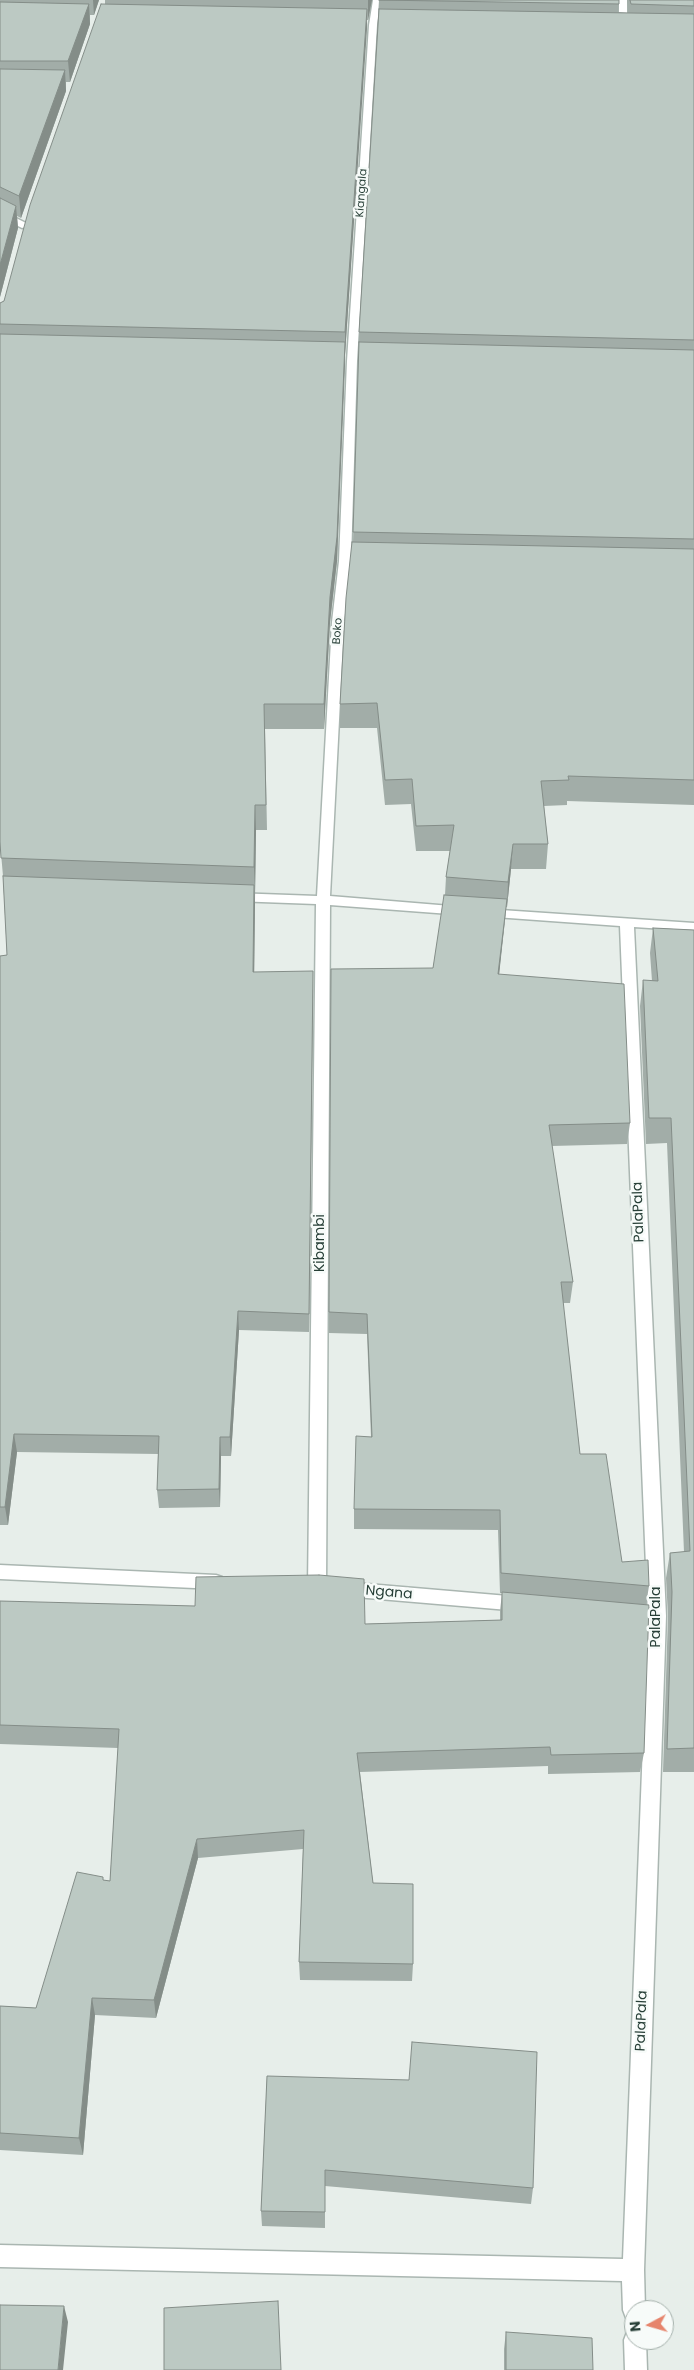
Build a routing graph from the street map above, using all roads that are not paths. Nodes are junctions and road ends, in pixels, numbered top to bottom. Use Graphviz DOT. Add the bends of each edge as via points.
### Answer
graph roads {
  1 [pos="377,0"];
  2 [pos="623,0"];
  3 [pos="613,29"];
  4 [pos="623,29"];
  5 [pos="632,29"];
  6 [pos="0,213"];
  7 [pos="26,226"];
  8 [pos="352,361"];
  9 [pos="225,897"];
  10 [pos="323,900"];
  11 [pos="627,923"];
  12 [pos="694,927"];
  13 [pos="0,1572"];
  14 [pos="238,1583"];
  15 [pos="297,1586"];
  16 [pos="317,1586"];
  17 [pos="540,1606"];
  18 [pos="638,1614"];
  19 [pos="657,1616"];
  20 [pos="0,2256"];
  21 [pos="633,2270"];
  22 [pos="634,2300"];
  23 [pos="636,2350"];
  24 [pos="636,2370"];
  1 -- 8 [label="street, Kiangala"];
  2 -- 4 [label="street"];
  3 -- 4 [label="street"];
  4 -- 5 [label="street"];
  6 -- 7 [label="street"];
  8 -- 10 [label="street, Boko" via="350,561 338,622"];
  9 -- 10 [label="street"];
  10 -- 11 [label="street"];
  10 -- 16 [label="street, Kibambi"];
  11 -- 12 [label="street"];
  11 -- 19 [label="street, PalaPala"];
  13 -- 14 [label="street"];
  15 -- 16 [label="street, Ngana"];
  16 -- 17 [label="street, Ngana"];
  18 -- 19 [label="street"];
  19 -- 21 [label="street, PalaPala"];
  20 -- 21 [label="street"];
  21 -- 22 [label="street, PalaPala"];
  23 -- 24 [label="street"];
}
